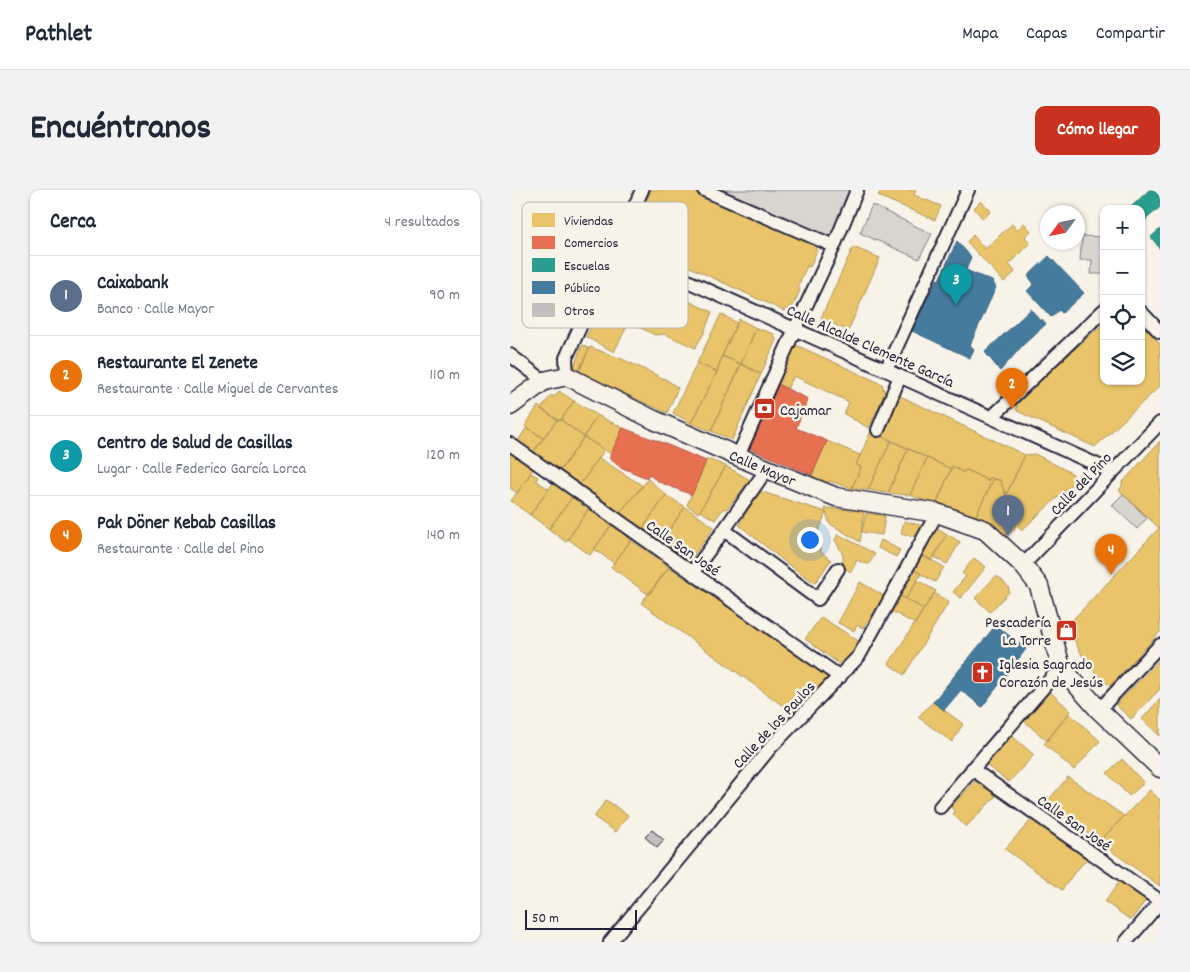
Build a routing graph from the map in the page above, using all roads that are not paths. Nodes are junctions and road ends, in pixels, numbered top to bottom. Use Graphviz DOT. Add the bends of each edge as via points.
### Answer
graph roads {
  1 [pos="642,190"];
  2 [pos="704,190"];
  3 [pos="857,190"];
  4 [pos="968,190"];
  5 [pos="637,202"];
  6 [pos="834,246"];
  7 [pos="688,281"];
  8 [pos="1100,314"];
  9 [pos="1145,316"];
  10 [pos="580,328"];
  11 [pos="794,329"];
  12 [pos="1160,332"];
  13 [pos="510,355"];
  14 [pos="886,370"];
  15 [pos="567,376"];
  16 [pos="900,376"];
  17 [pos="544,381"];
  18 [pos="510,406"];
  19 [pos="992,417"];
  20 [pos="1160,423"];
  21 [pos="878,430"];
  22 [pos="510,444"];
  23 [pos="738,456"];
  24 [pos="767,469"];
  25 [pos="1113,472"];
  26 [pos="937,513"];
  27 [pos="724,530"];
  28 [pos="1023,565"];
  29 [pos="838,569"];
  30 [pos="692,573"];
  31 [pos="1160,645"];
  32 [pos="1061,668"];
  33 [pos="840,677"];
  34 [pos="1098,710"];
  35 [pos="1160,768"];
  36 [pos="972,769"];
  37 [pos="940,806"];
  38 [pos="1160,901"];
  39 [pos="610,942"];
  40 [pos="1126,942"];
  1 -- 5 [label="street"];
  2 -- 6 [label="street"];
  3 -- 6 [label="street"];
  4 -- 14 [label="street"];
  6 -- 11 [label="street"];
  7 -- 11 [label="street, Calle Alcalde Clemente García"];
  8 -- 19 [label="street"];
  9 -- 12 [label="street"];
  10 -- 15 [label="street" via="566,358"];
  11 -- 14 [label="street, Calle Alcalde Clemente García"];
  11 -- 23 [label="street"];
  13 -- 17 [label="street"];
  14 -- 16 [label="street, Calle Alcalde Clemente García"];
  15 -- 17 [label="street"];
  15 -- 23 [label="street, Calle Mayor" via="654,420"];
  16 -- 19 [label="street, Calle Alcalde Clemente García"];
  16 -- 21 [label="street"];
  17 -- 18 [label="street"];
  19 -- 25 [label="street, Calle Alcalde Clemente García"];
  20 -- 25 [label="street, Calle del Pino"];
  22 -- 30 [label="street, Calle San José"];
  23 -- 24 [label="street, Calle Mayor"];
  24 -- 26 [label="street, Calle Mayor" via="836,497"];
  24 -- 27 [label="street"];
  25 -- 28 [label="street, Calle del Pino"];
  26 -- 28 [label="street, Calle Mayor" via="985,530"];
  26 -- 33 [label="street, Calle de los Paulos" via="859,656"];
  27 -- 29 [label="street" via="818,599"];
  27 -- 30 [label="street"];
  28 -- 32 [label="street, Calle Mayor" via="1039,586"];
  30 -- 33 [label="street, Calle San José"];
  31 -- 34 [label="street"];
  32 -- 34 [label="street"];
  32 -- 36 [label="street"];
  33 -- 39 [label="street, Calle de los Paulos" via="771,747"];
  34 -- 35 [label="street"];
  36 -- 37 [label="street"];
  36 -- 38 [label="street, Calle San José"];
  38 -- 40 [label="street"];
}
